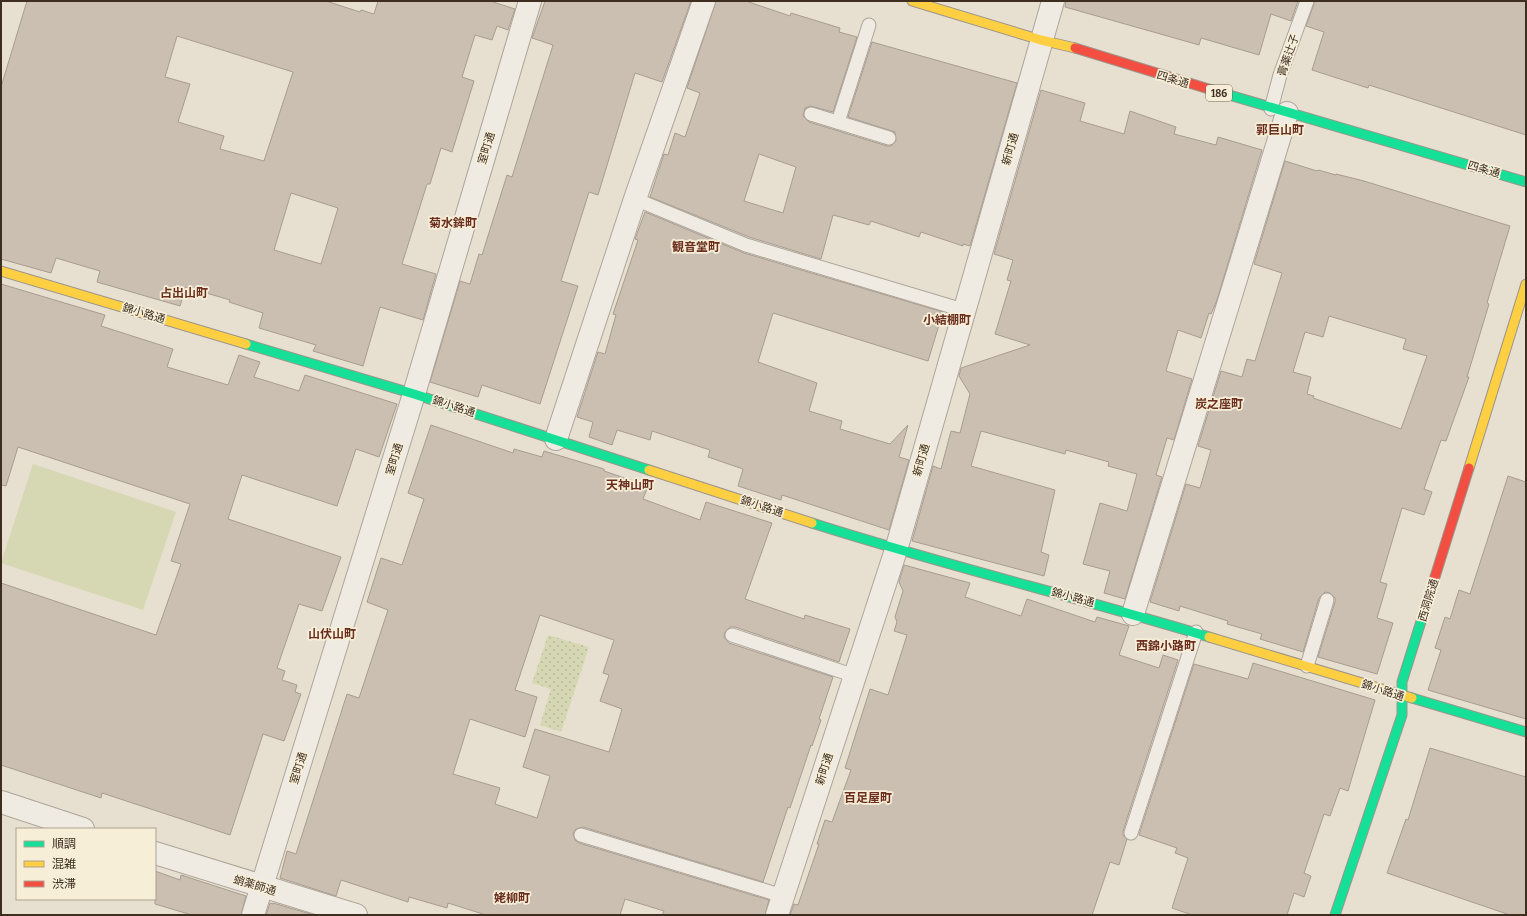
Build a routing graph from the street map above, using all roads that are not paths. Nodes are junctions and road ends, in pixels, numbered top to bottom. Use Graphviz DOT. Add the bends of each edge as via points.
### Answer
graph roads {
  1 [pos="530,1"];
  2 [pos="704,1"];
  3 [pos="912,1"];
  4 [pos="1053,1"];
  5 [pos="1307,1"];
  6 [pos="869,25"];
  7 [pos="1041,40"];
  8 [pos="1279,111"];
  9 [pos="810,114"];
  10 [pos="838,122"];
  11 [pos="889,138"];
  12 [pos="1526,182"];
  13 [pos="635,199"];
  14 [pos="1,271"];
  15 [pos="1526,284"];
  16 [pos="963,310"];
  17 [pos="414,394"];
  18 [pos="556,439"];
  19 [pos="896,550"];
  20 [pos="1328,600"];
  21 [pos="1133,614"];
  22 [pos="1196,632"];
  23 [pos="732,635"];
  24 [pos="1307,666"];
  25 [pos="855,676"];
  26 [pos="1402,696"];
  27 [pos="1526,732"];
  28 [pos="1,802"];
  29 [pos="80,828"];
  30 [pos="1131,833"];
  31 [pos="581,835"];
  32 [pos="156,853"];
  33 [pos="262,887"];
  34 [pos="780,905"];
  35 [pos="253,915"];
  36 [pos="356,915"];
  37 [pos="1335,915"];
  1 -- 17 [label="street, 室町通"];
  2 -- 13 [label="street"];
  3 -- 7 [label="street, 四条通 / 186"];
  4 -- 7 [label="street, 新町通"];
  5 -- 8 [label="lane, 膏薬辻子" via="1280,75"];
  6 -- 10 [label="lane"];
  7 -- 8 [label="street, 四条通 / 186" via="1072,47"];
  7 -- 16 [label="street, 新町通"];
  8 -- 12 [label="street, 四条通 / 186"];
  8 -- 21 [label="street"];
  9 -- 10 [label="lane"];
  10 -- 11 [label="lane"];
  13 -- 16 [label="lane" via="746,245"];
  13 -- 18 [label="street"];
  14 -- 17 [label="street, 錦小路通"];
  15 -- 26 [label="street, 西洞院通" via="1404,676"];
  16 -- 19 [label="street, 新町通"];
  17 -- 18 [label="street, 錦小路通"];
  17 -- 33 [label="street, 室町通"];
  18 -- 19 [label="street, 錦小路通"];
  19 -- 21 [label="street, 錦小路通"];
  19 -- 25 [label="street, 新町通"];
  20 -- 24 [label="lane"];
  21 -- 22 [label="street, 錦小路通"];
  22 -- 24 [label="street, 錦小路通"];
  22 -- 30 [label="lane"];
  23 -- 25 [label="lane"];
  24 -- 26 [label="street, 錦小路通"];
  25 -- 34 [label="street, 新町通"];
  26 -- 27 [label="street, 錦小路通"];
  26 -- 37 [label="street, 西洞院通" via="1402,715"];
  28 -- 29 [label="street"];
  31 -- 34 [label="lane"];
  32 -- 33 [label="street, 蛸薬師通"];
  33 -- 35 [label="street, 室町通"];
  33 -- 36 [label="street, 蛸薬師通"];
}
